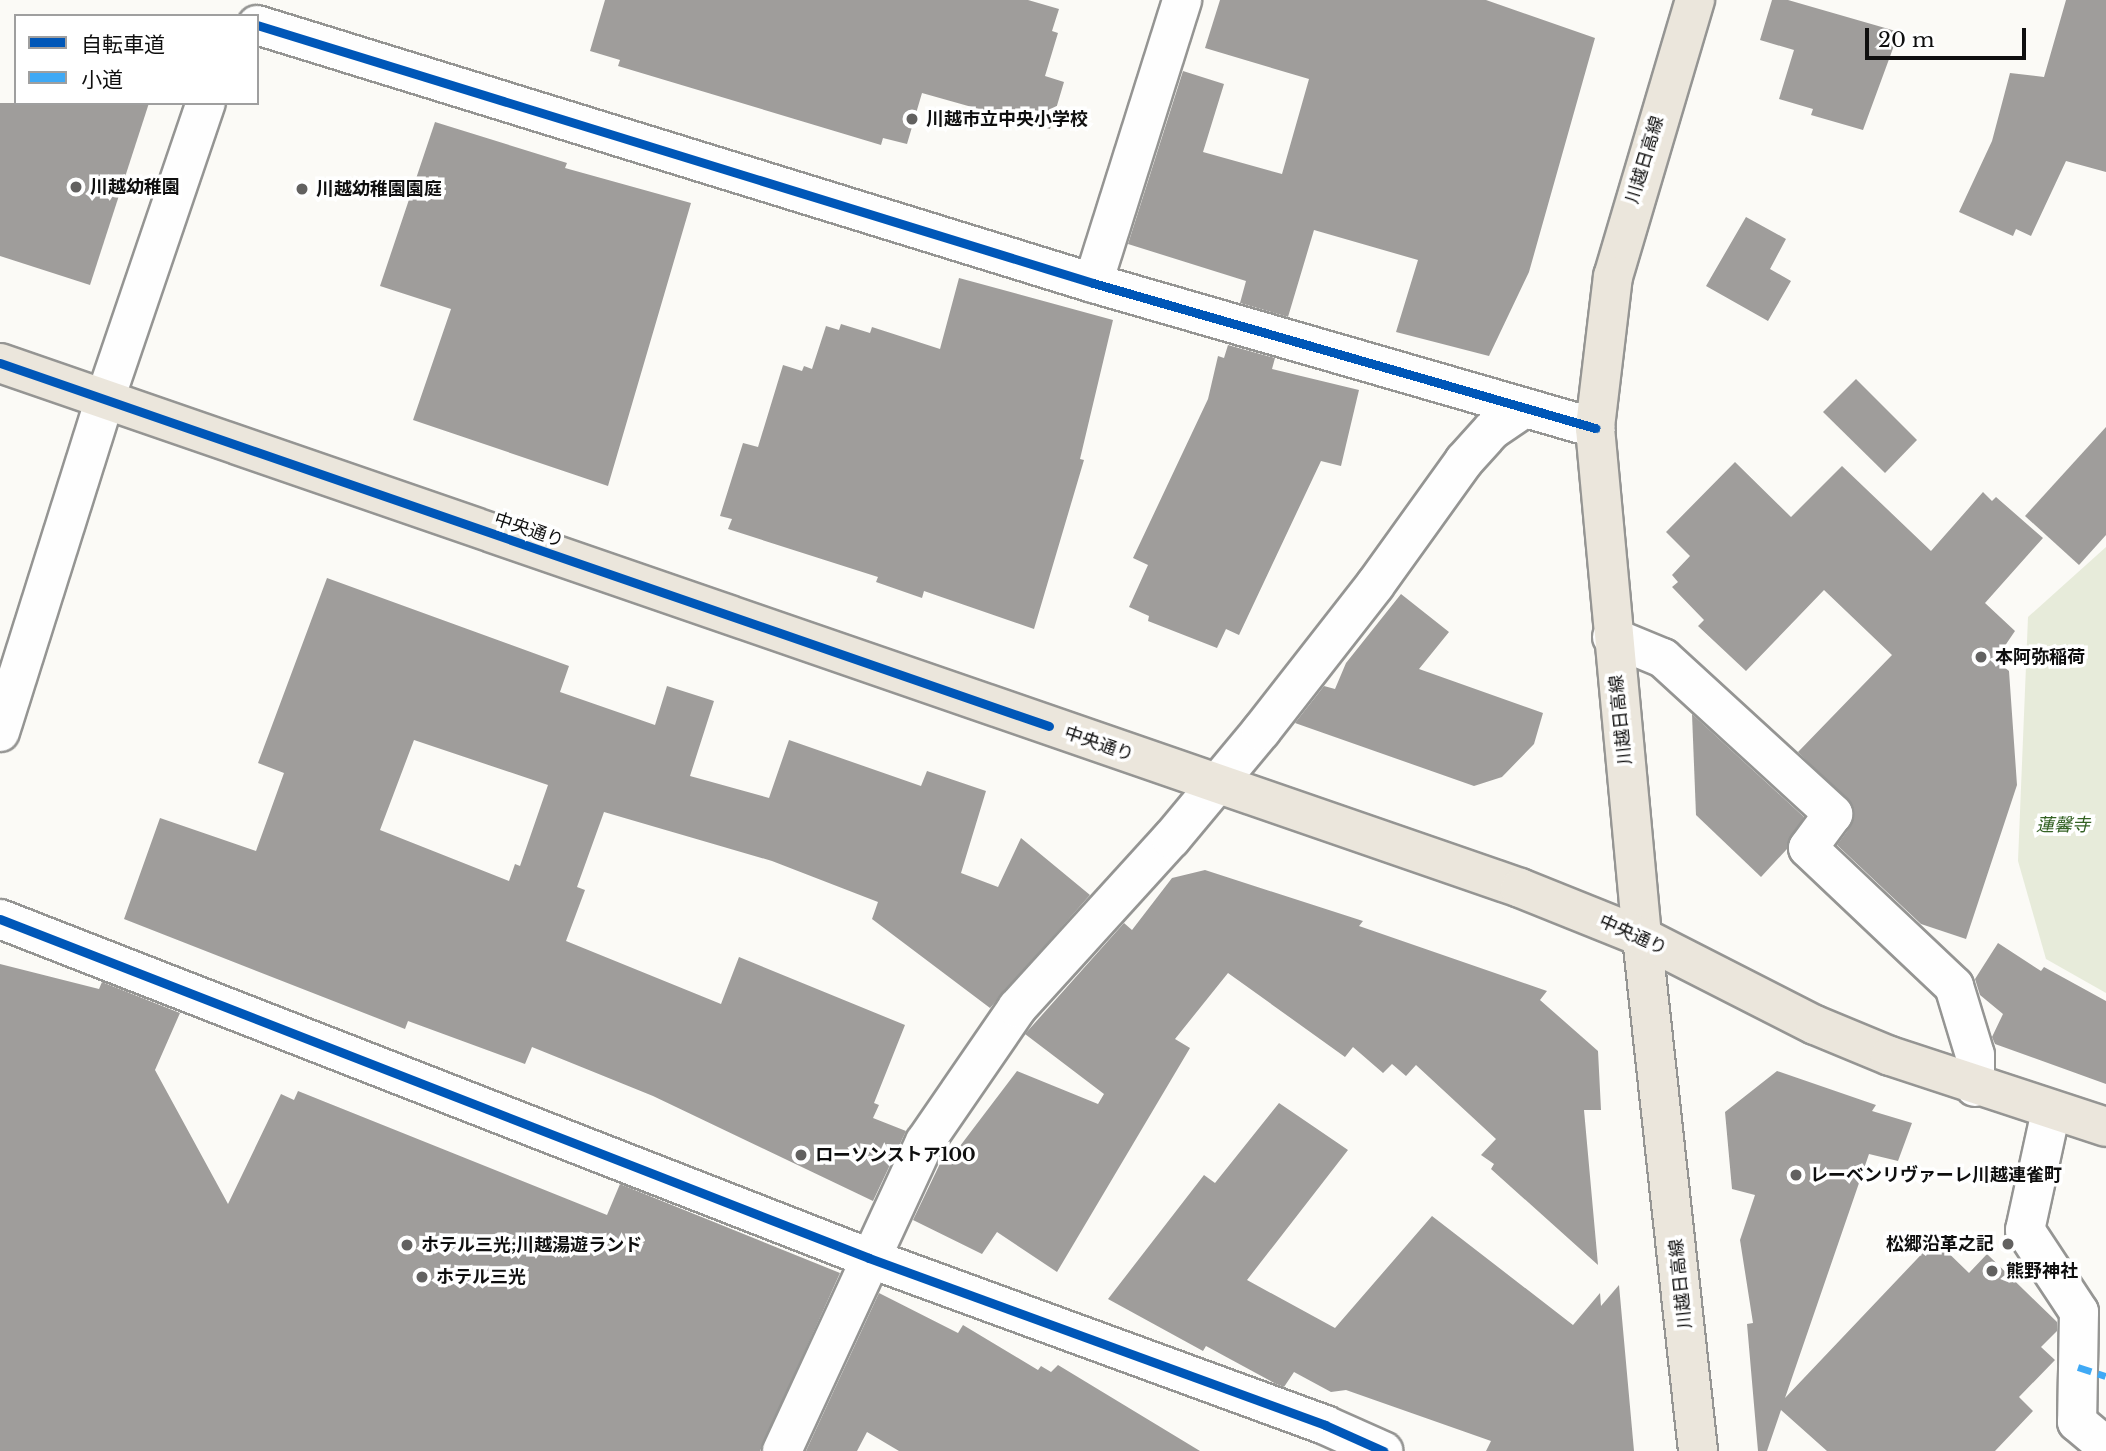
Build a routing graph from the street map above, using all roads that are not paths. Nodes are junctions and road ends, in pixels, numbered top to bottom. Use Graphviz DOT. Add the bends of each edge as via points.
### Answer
graph roads {
  1 [pos="1182,0"];
  2 [pos="1695,0"];
  3 [pos="259,26"];
  4 [pos="205,105"];
  5 [pos="1093,283"];
  6 [pos="0,363"];
  7 [pos="105,399"];
  8 [pos="1522,410"];
  9 [pos="1595,428"];
  10 [pos="1612,637"];
  11 [pos="0,732"];
  12 [pos="1217,785"];
  13 [pos="0,919"];
  14 [pos="1642,937"];
  15 [pos="1975,1087"];
  16 [pos="2051,1111"];
  17 [pos="2106,1127"];
  18 [pos="869,1258"];
  19 [pos="2106,1446"];
  20 [pos="782,1451"];
  21 [pos="1383,1451"];
  22 [pos="1698,1451"];
  1 -- 5 [label="street"];
  2 -- 9 [label="main road, 川越日高線" via="1613,276"];
  3 -- 5 [label="street"];
  4 -- 7 [label="street"];
  5 -- 8 [label="street"];
  6 -- 7 [label="main road, 中央通り"];
  7 -- 11 [label="street"];
  7 -- 12 [label="main road, 中央通り"];
  8 -- 9 [label="street"];
  8 -- 12 [label="street" via="1492,430 1464,461 1376,585"];
  9 -- 10 [label="main road, 川越日高線"];
  10 -- 14 [label="main road, 川越日高線"];
  10 -- 15 [label="street" via="1663,658 1833,814 1808,848 1954,986 1975,1055"];
  12 -- 14 [label="main road, 中央通り" via="1520,888"];
  12 -- 18 [label="street" via="1017,1008 925,1142"];
  13 -- 18 [label="street"];
  14 -- 15 [label="main road, 中央通り" via="1815,1025"];
  14 -- 22 [label="main road, 川越日高線"];
  15 -- 16 [label="main road, 中央通り"];
  16 -- 17 [label="main road, 中央通り"];
  16 -- 19 [label="street" via="2025,1230 2079,1312 2077,1422"];
  18 -- 20 [label="street"];
  18 -- 21 [label="street" via="1325,1424"];
}
